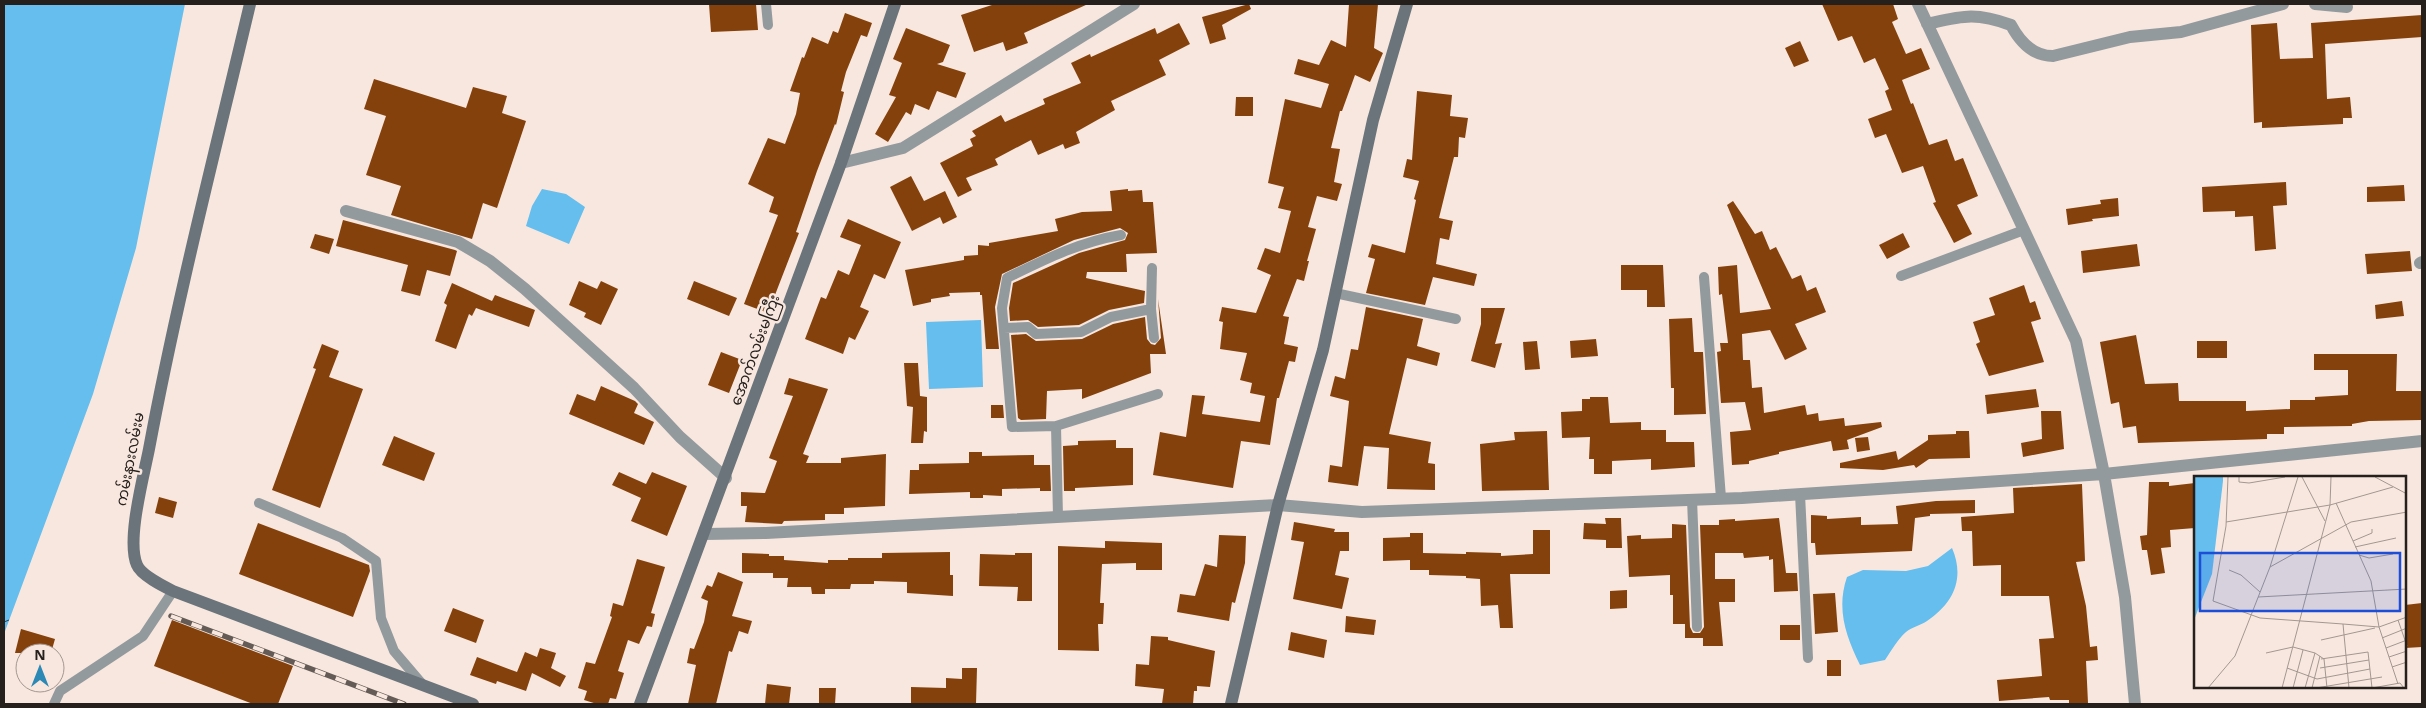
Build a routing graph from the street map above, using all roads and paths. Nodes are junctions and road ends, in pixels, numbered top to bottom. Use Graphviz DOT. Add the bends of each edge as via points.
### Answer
graph roads {
  1 [pos="250,4"];
  2 [pos="766,4"];
  3 [pos="895,4"];
  4 [pos="1134,4"];
  5 [pos="1407,4"];
  6 [pos="1918,4"];
  7 [pos="2283,4"];
  8 [pos="2315,4"];
  9 [pos="2347,6"];
  10 [pos="1927,24"];
  11 [pos="768,25"];
  12 [pos="841,163"];
  13 [pos="346,211"];
  14 [pos="2024,230"];
  15 [pos="1120,236"];
  16 [pos="1152,268"];
  17 [pos="1901,276"];
  18 [pos="1704,278"];
  19 [pos="1335,293"];
  20 [pos="1151,310"];
  21 [pos="1456,320"];
  22 [pos="1004,328"];
  23 [pos="1154,338"];
  24 [pos="1158,394"];
  25 [pos="1056,426"];
  26 [pos="2422,441"];
  27 [pos="2104,474"];
  28 [pos="726,478"];
  29 [pos="1800,494"];
  30 [pos="1721,498"];
  31 [pos="1692,499"];
  32 [pos="259,503"];
  33 [pos="1278,505"];
  34 [pos="1058,517"];
  35 [pos="705,534"];
  36 [pos="173,591"];
  37 [pos="1697,627"];
  38 [pos="1808,658"];
  39 [pos="424,686"];
  40 [pos="54,704"];
  41 [pos="473,704"];
  42 [pos="640,704"];
  43 [pos="1231,704"];
  44 [pos="2135,704"];
  1 -- 36 [label="main road, ကမ်းနားလမ်းမ" via="166,356 136,519 134,548 137,565 154,581"];
  2 -- 11 [label="lane"];
  3 -- 12 [label="main road, အောက်လမ်းမကြီး"];
  4 -- 12 [label="street" via="903,148"];
  5 -- 19 [label="main road" via="1373,120"];
  6 -- 10 [label="street"];
  7 -- 10 [label="street" via="2181,32 2130,36 2053,56 2029,49 2011,25 1988,17 1966,15"];
  8 -- 9 [label="street"];
  10 -- 14 [label="street"];
  12 -- 28 [label="main road, အောက်လမ်းမကြီး"];
  13 -- 28 [label="street" via="458,242 490,262 525,289 634,388 680,437"];
  14 -- 17 [label="lane"];
  14 -- 27 [label="street" via="2076,341"];
  15 -- 22 [label="lane" via="1095,240 1061,252 1007,278 1002,308"];
  16 -- 20 [label="lane"];
  18 -- 30 [label="lane"];
  19 -- 21 [label="lane"];
  19 -- 33 [label="main road" via="1323,350"];
  20 -- 22 [label="lane" via="1112,317 1081,332 1036,334 1028,327"];
  20 -- 23 [label="lane"];
  22 -- 25 [label="lane" via="1012,427"];
  24 -- 25 [label="lane"];
  25 -- 34 [label="lane"];
  26 -- 27 [label="street"];
  27 -- 29 [label="street"];
  27 -- 44 [label="street" via="2125,597"];
  28 -- 35 [label="main road, အောက်လမ်းမကြီး"];
  29 -- 30 [label="street"];
  29 -- 38 [label="lane"];
  30 -- 31 [label="street"];
  31 -- 33 [label="street" via="1362,512"];
  31 -- 37 [label="lane"];
  32 -- 39 [label="lane" via="342,538 376,561 381,618 394,651"];
  33 -- 34 [label="street"];
  33 -- 43 [label="main road"];
  34 -- 35 [label="street"];
  35 -- 42 [label="main road, အောက်လမ်းမကြီး"];
  36 -- 39 [label="main road, ကမ်းနားလမ်းမ"];
  36 -- 40 [label="lane" via="143,636 60,691"];
  39 -- 41 [label="main road, ကမ်းနားလမ်းမ"];
}
